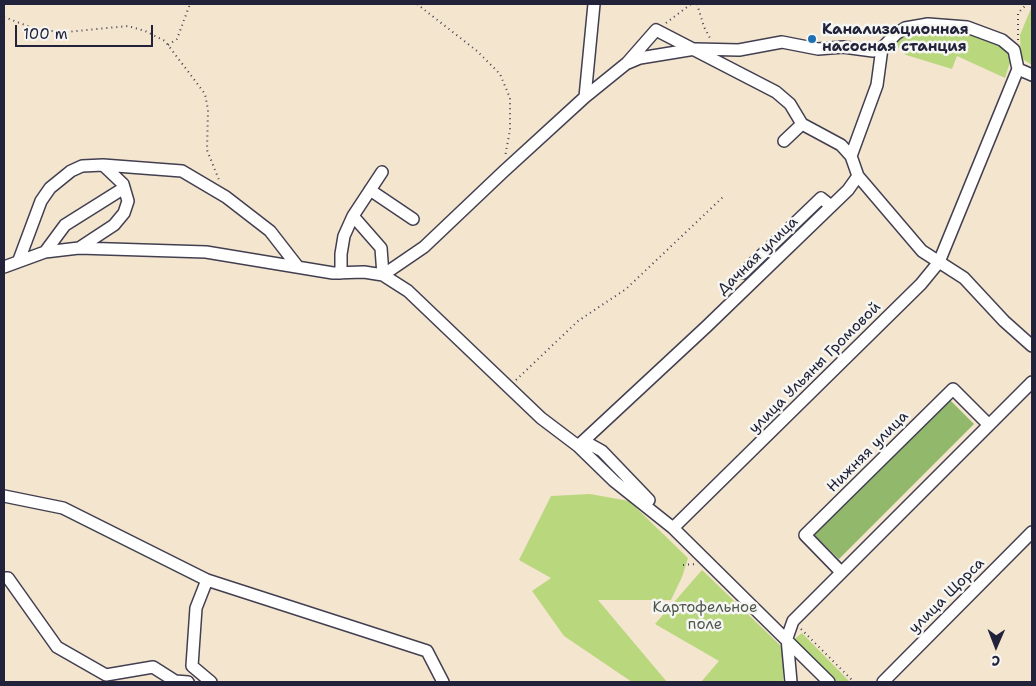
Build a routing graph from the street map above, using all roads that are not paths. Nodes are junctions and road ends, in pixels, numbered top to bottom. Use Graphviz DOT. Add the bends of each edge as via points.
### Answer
graph roads {
  1 [pos="594,4"];
  2 [pos="882,48"];
  3 [pos="695,49"];
  4 [pos="627,63"];
  5 [pos="1018,69"];
  6 [pos="1032,75"];
  7 [pos="585,98"];
  8 [pos="802,124"];
  9 [pos="784,141"];
  10 [pos="851,156"];
  11 [pos="103,165"];
  12 [pos="382,172"];
  13 [pos="858,176"];
  14 [pos="124,188"];
  15 [pos="370,190"];
  16 [pos="831,206"];
  17 [pos="353,216"];
  18 [pos="413,219"];
  19 [pos="79,248"];
  20 [pos="46,252"];
  21 [pos="19,260"];
  22 [pos="939,262"];
  23 [pos="4,267"];
  24 [pos="298,267"];
  25 [pos="341,273"];
  26 [pos="743,274"];
  27 [pos="383,275"];
  28 [pos="1032,346"];
  29 [pos="1032,382"];
  30 [pos="988,425"];
  31 [pos="581,444"];
  32 [pos="4,496"];
  33 [pos="674,528"];
  34 [pos="1032,532"];
  35 [pos="841,572"];
  36 [pos="4,578"];
  37 [pos="207,580"];
  38 [pos="786,638"];
  39 [pos="188,682"];
  40 [pos="211,682"];
  41 [pos="443,682"];
  42 [pos="791,682"];
  43 [pos="829,682"];
  44 [pos="883,682"];
  1 -- 7 [label="street"];
  2 -- 3 [label="street" via="873,51 818,49 782,42 739,50"];
  2 -- 5 [label="street" via="905,28 928,24 967,27 1002,40 1014,50"];
  2 -- 10 [label="street" via="877,85"];
  3 -- 4 [label="street"];
  3 -- 4 [label="street" via="656,30"];
  3 -- 8 [label="street" via="776,92 790,104"];
  4 -- 7 [label="street"];
  5 -- 6 [label="street"];
  5 -- 22 [label="street, улица Ульяны Громовой"];
  7 -- 27 [label="street" via="424,247"];
  8 -- 9 [label="street"];
  8 -- 10 [label="street" via="841,145"];
  10 -- 13 [label="street"];
  11 -- 14 [label="street"];
  11 -- 21 [label="street" via="82,166 50,188 41,201"];
  11 -- 24 [label="street" via="182,171 226,197 270,232"];
  12 -- 15 [label="street"];
  13 -- 16 [label="street, Дачная улица"];
  13 -- 22 [label="street" via="922,251"];
  14 -- 19 [label="street" via="128,201 124,213 114,225"];
  14 -- 20 [label="street" via="65,225"];
  15 -- 17 [label="street"];
  15 -- 18 [label="street"];
  16 -- 26 [label="street" via="821,198"];
  16 -- 31 [label="street, Дачная улица"];
  17 -- 25 [label="street" via="344,236"];
  17 -- 27 [label="street" via="381,248"];
  19 -- 20 [label="street"];
  19 -- 24 [label="street" via="206,252"];
  20 -- 21 [label="street"];
  21 -- 23 [label="street"];
  22 -- 28 [label="street" via="964,278"];
  22 -- 33 [label="street, улица Ульяны Громовой" via="921,284"];
  24 -- 25 [label="street"];
  25 -- 27 [label="street"];
  27 -- 31 [label="street" via="408,291 507,388"];
  29 -- 30 [label="street"];
  30 -- 35 [label="street"];
  30 -- 35 [label="street, Нижняя улица" via="953,389 805,535"];
  31 -- 33 [label="street" via="614,481"];
  32 -- 37 [label="street" via="63,508"];
  33 -- 38 [label="street"];
  34 -- 44 [label="street, улица Щорса"];
  35 -- 38 [label="street" via="793,621"];
  36 -- 39 [label="street" via="8,578 57,647 106,675 153,667 175,682"];
  37 -- 40 [label="street" via="196,608 192,666"];
  37 -- 41 [label="street" via="427,651"];
  38 -- 42 [label="street"];
  38 -- 43 [label="street"];
}
